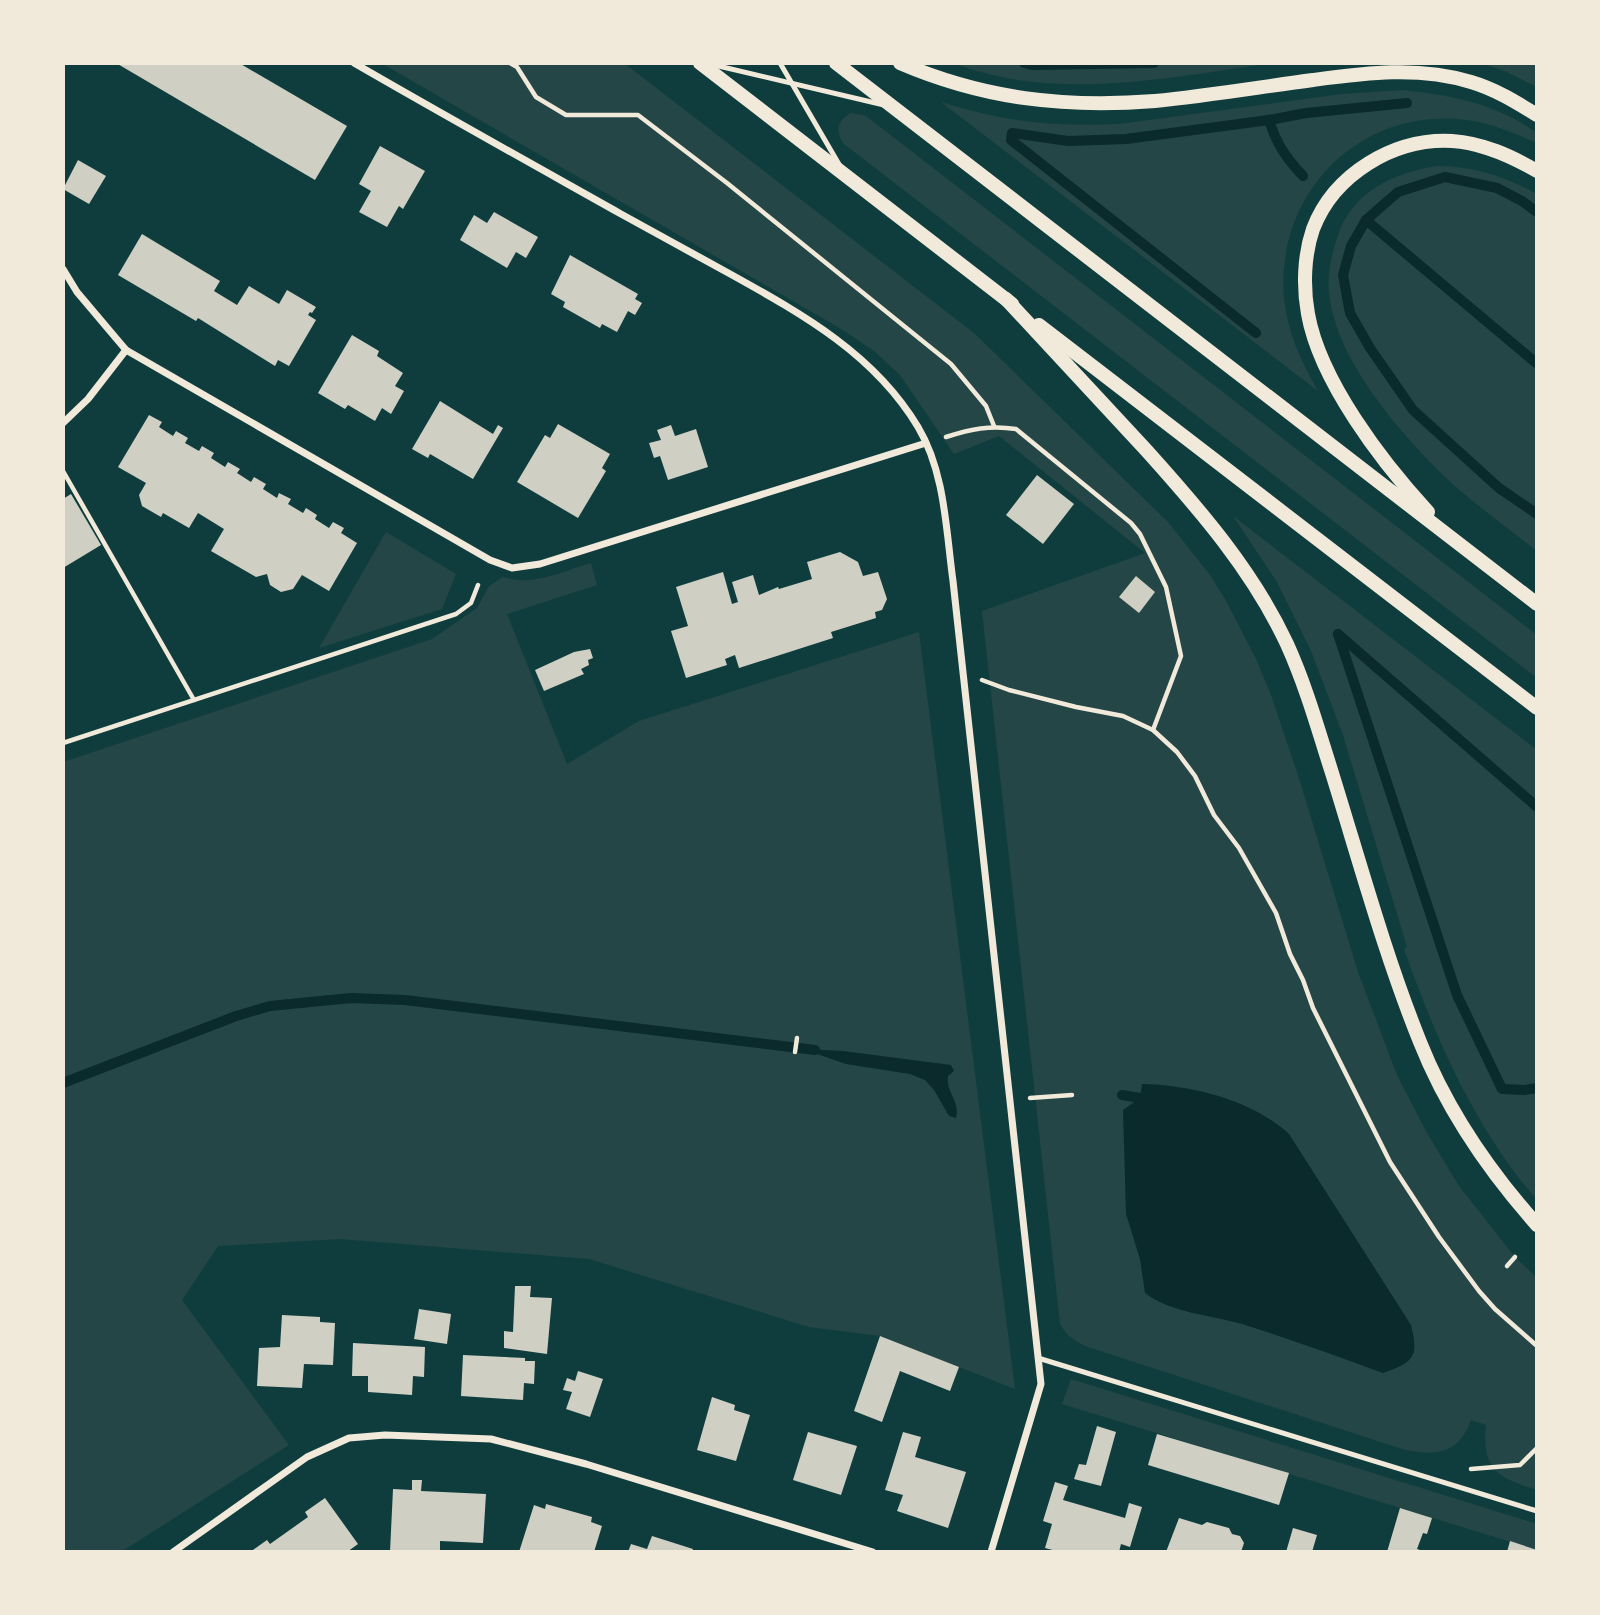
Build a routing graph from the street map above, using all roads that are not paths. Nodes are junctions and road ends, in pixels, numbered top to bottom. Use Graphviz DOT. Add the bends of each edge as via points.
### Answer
graph roads {
  1 [pos="354,63"];
  2 [pos="700,63"];
  3 [pos="706,63"];
  4 [pos="780,63"];
  5 [pos="836,63"];
  6 [pos="900,63"];
  7 [pos="792,83"];
  8 [pos="894,107"];
  9 [pos="1537,115"];
  10 [pos="1537,171"];
  11 [pos="847,177"];
  12 [pos="63,268"];
  13 [pos="1006,299"];
  14 [pos="126,350"];
  15 [pos="63,423"];
  16 [pos="926,443"];
  17 [pos="1458,544"];
  18 [pos="1537,604"];
  19 [pos="1537,708"];
  20 [pos="1537,1225"];
  21 [pos="1038,1358"];
  22 [pos="1537,1511"];
  23 [pos="173,1552"];
  24 [pos="873,1552"];
  25 [pos="991,1552"];
  1 -- 16 [label="street" via="811,321 877,373 914,419"];
  2 -- 11 [label="main road"];
  3 -- 7 [label="lane"];
  4 -- 7 [label="lane"];
  5 -- 8 [label="main road"];
  6 -- 9 [label="main road" via="991,94 1082,103 1157,100 1411,72 1471,82"];
  7 -- 8 [label="lane"];
  7 -- 11 [label="lane"];
  8 -- 17 [label="main road"];
  10 -- 17 [label="main road" via="1471,144 1434,142 1399,148 1369,163 1343,184 1318,217 1309,247 1308,312 1329,373 1398,477"];
  11 -- 13 [label="main road"];
  12 -- 14 [label="street" via="77,292"];
  13 -- 19 [label="main road"];
  13 -- 20 [label="main road" via="1223,538 1256,589 1307,692 1420,1043 1471,1139"];
  14 -- 15 [label="street"];
  14 -- 16 [label="street" via="512,568 540,564"];
  16 -- 21 [label="street" via="943,505"];
  17 -- 18 [label="main road"];
  21 -- 22 [label="lane"];
  21 -- 25 [label="street" via="1041,1384"];
  23 -- 24 [label="street" via="307,1457 349,1438 385,1435 491,1439"];
}
